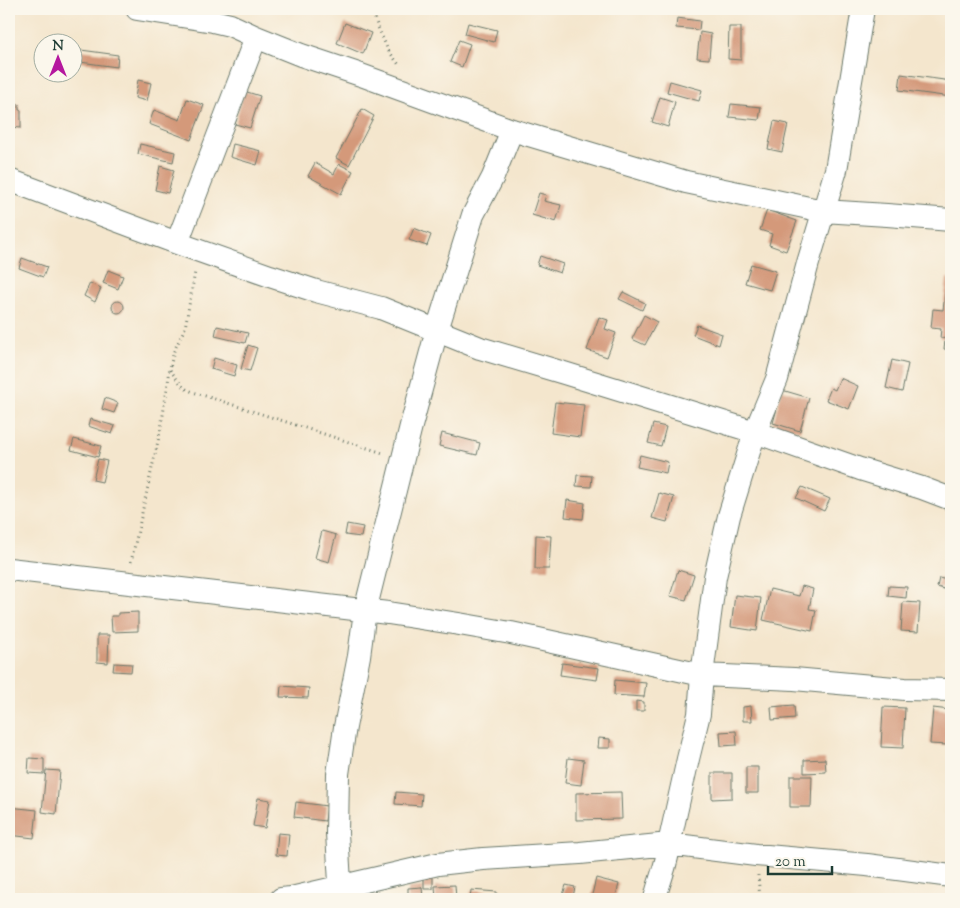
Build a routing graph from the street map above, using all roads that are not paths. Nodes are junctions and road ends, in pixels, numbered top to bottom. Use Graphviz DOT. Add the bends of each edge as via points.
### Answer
graph roads {
  1 [pos="136,9"];
  2 [pos="863,9"];
  3 [pos="256,37"];
  4 [pos="512,130"];
  5 [pos="9,180"];
  6 [pos="823,211"];
  7 [pos="951,220"];
  8 [pos="177,243"];
  9 [pos="437,330"];
  10 [pos="755,432"];
  11 [pos="951,499"];
  12 [pos="9,569"];
  13 [pos="365,611"];
  14 [pos="702,675"];
  15 [pos="951,690"];
  16 [pos="669,844"];
  17 [pos="951,876"];
  18 [pos="341,893"];
  19 [pos="281,899"];
  20 [pos="656,899"];
  1 -- 3 [label="street" via="213,20"];
  2 -- 6 [label="street" via="836,170"];
  3 -- 4 [label="street"];
  3 -- 8 [label="street"];
  4 -- 6 [label="street" via="686,182"];
  4 -- 9 [label="street" via="493,177 473,214"];
  5 -- 8 [label="street"];
  6 -- 7 [label="street"];
  6 -- 10 [label="street" via="777,380"];
  8 -- 9 [label="street" via="316,291 380,308"];
  9 -- 10 [label="street" via="480,348"];
  9 -- 13 [label="street"];
  10 -- 11 [label="street"];
  10 -- 14 [label="street" via="729,516 715,577"];
  12 -- 13 [label="street"];
  13 -- 14 [label="street" via="511,633"];
  13 -- 18 [label="street" via="338,774"];
  14 -- 15 [label="street"];
  14 -- 16 [label="street" via="699,714"];
  16 -- 17 [label="street"];
  16 -- 18 [label="street" via="438,864"];
  16 -- 20 [label="street" via="669,856"];
  18 -- 19 [label="street"];
}
